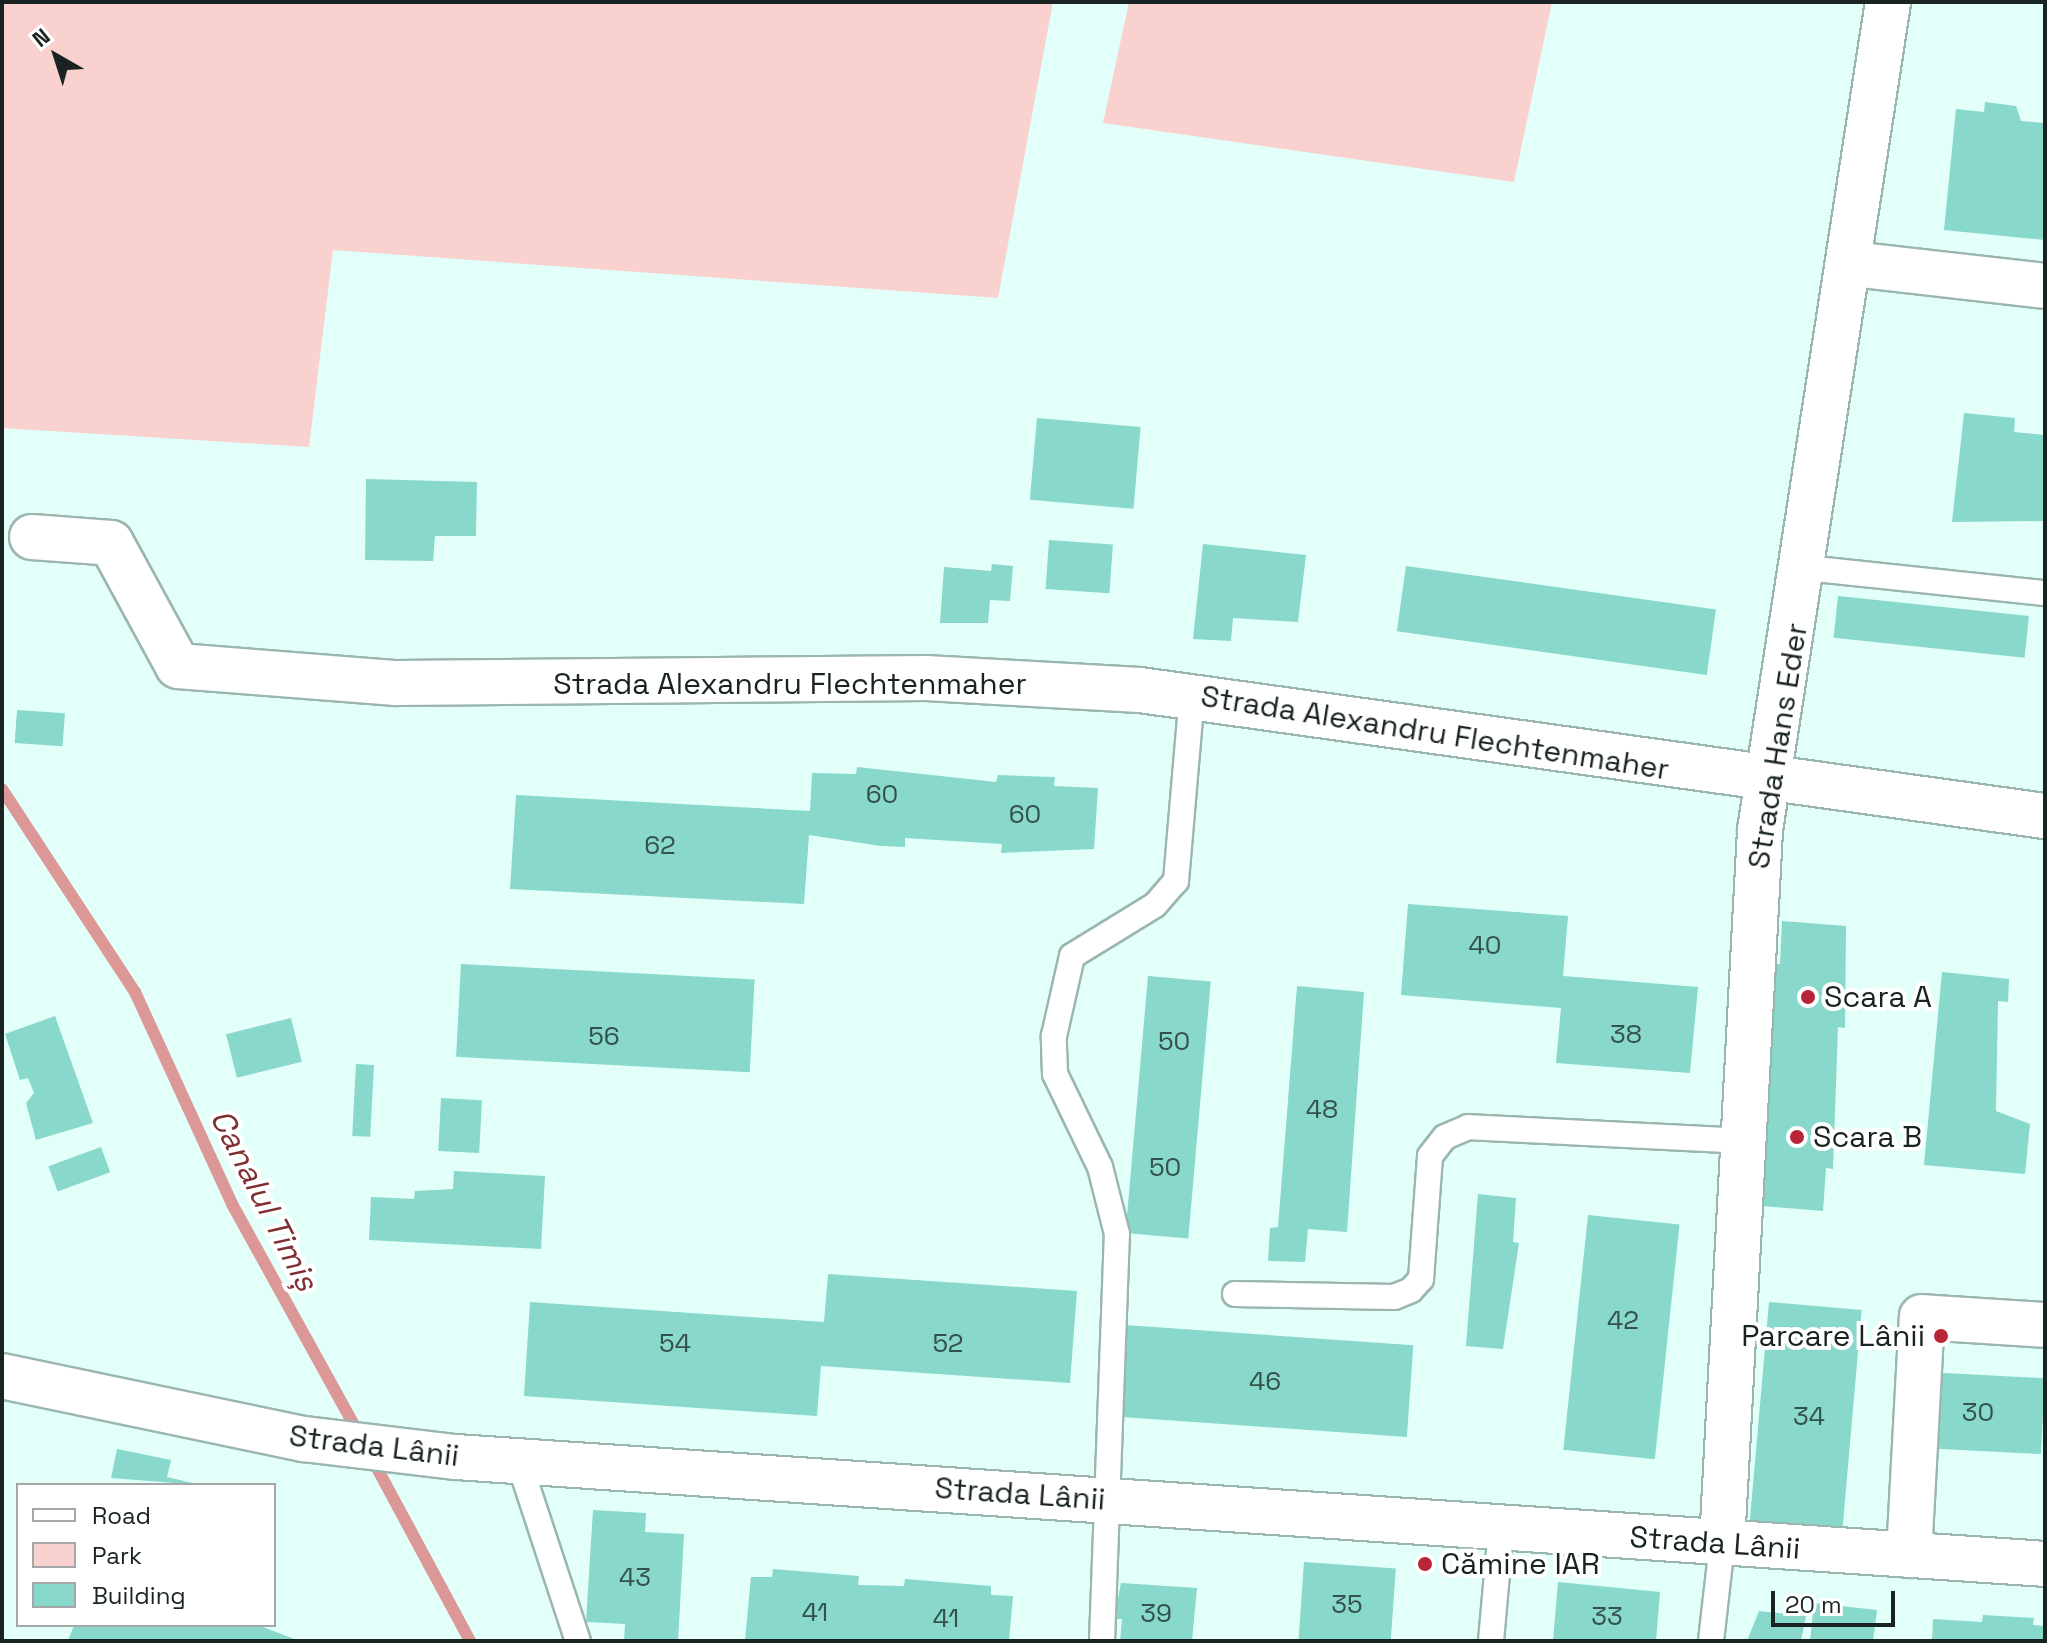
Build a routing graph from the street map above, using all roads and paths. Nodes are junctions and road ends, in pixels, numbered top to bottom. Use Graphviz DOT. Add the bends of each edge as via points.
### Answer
graph roads {
  1 [pos="1888,2"];
  2 [pos="1852,264"];
  3 [pos="2045,286"];
  4 [pos="32,537"];
  5 [pos="1806,568"];
  6 [pos="2045,593"];
  7 [pos="1192,696"];
  8 [pos="1770,783"];
  9 [pos="2045,816"];
  10 [pos="1744,1141"];
  11 [pos="1235,1294"];
  12 [pos="2045,1325"];
  13 [pos="2,1376"];
  14 [pos="518,1459"];
  15 [pos="1111,1501"];
  16 [pos="1501,1529"];
  17 [pos="1722,1544"];
  18 [pos="1909,1555"];
  19 [pos="2045,1564"];
  20 [pos="578,1641"];
  21 [pos="1102,1641"];
  22 [pos="1491,1641"];
  23 [pos="1711,1641"];
  1 -- 2 [label="street, Strada Hans Eder"];
  2 -- 3 [label="street"];
  2 -- 5 [label="street, Strada Hans Eder"];
  4 -- 7 [label="street, Strada Alexandru Flechtenmaher" via="111,543 178,666 396,683 926,678"];
  5 -- 6 [label="lane"];
  5 -- 8 [label="street, Strada Hans Eder"];
  7 -- 8 [label="street, Strada Alexandru Flechtenmaher"];
  7 -- 15 [label="lane" via="1176,881 1155,905 1072,956 1054,1036 1055,1074 1100,1167 1117,1234"];
  8 -- 9 [label="street, Strada Alexandru Flechtenmaher"];
  8 -- 10 [label="street, Strada Hans Eder" via="1760,830"];
  10 -- 11 [label="lane" via="1468,1127 1445,1137 1430,1156 1421,1279 1411,1290 1394,1297"];
  10 -- 17 [label="street, Strada Hans Eder"];
  12 -- 18 [label="street" via="1922,1317"];
  13 -- 14 [label="street, Strada Lânii" via="304,1439"];
  14 -- 15 [label="street, Strada Lânii"];
  14 -- 20 [label="lane"];
  15 -- 16 [label="street, Strada Lânii"];
  15 -- 21 [label="lane"];
  16 -- 17 [label="street, Strada Lânii"];
  16 -- 22 [label="lane"];
  17 -- 18 [label="street, Strada Lânii"];
  17 -- 23 [label="lane"];
  18 -- 19 [label="street, Strada Lânii"];
}
